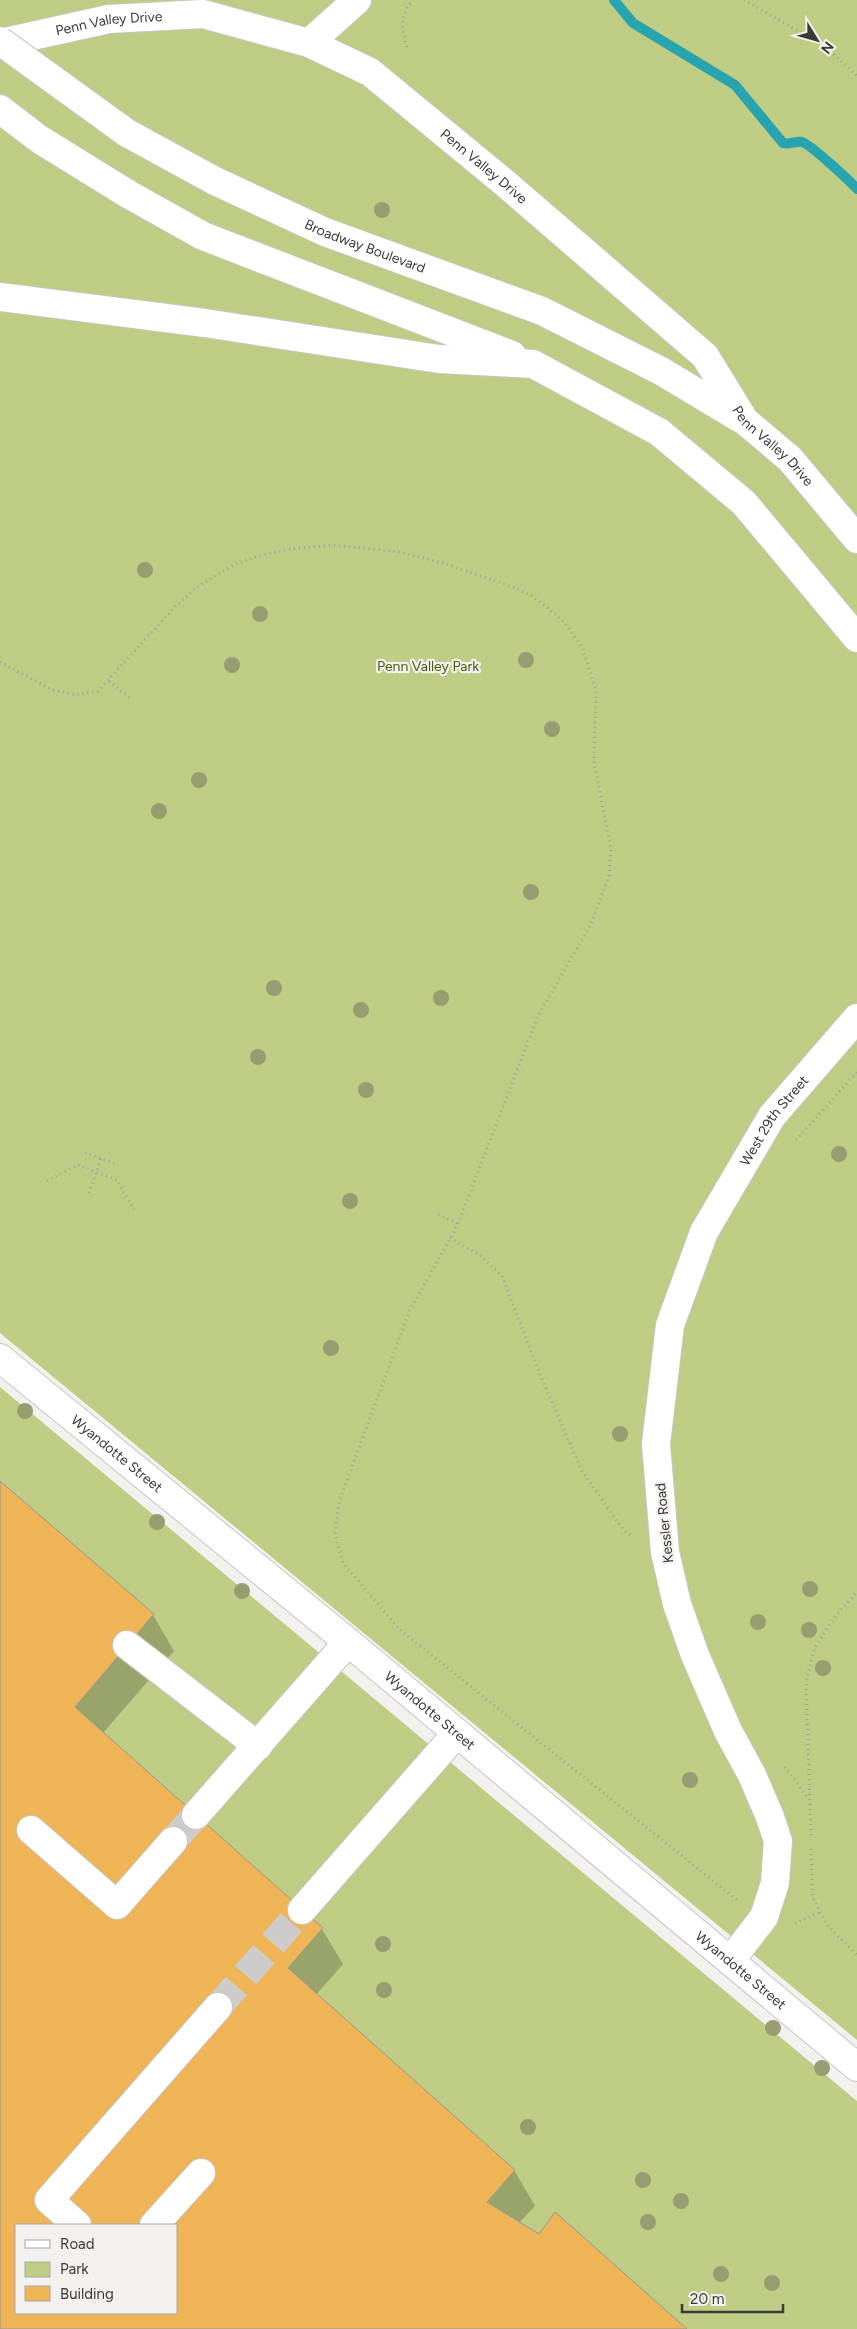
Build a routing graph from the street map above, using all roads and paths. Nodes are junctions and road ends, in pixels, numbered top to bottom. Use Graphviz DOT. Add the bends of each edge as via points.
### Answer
graph roads {
  1 [pos="357,0"];
  2 [pos="413,0"];
  3 [pos="744,0"];
  4 [pos="0,42"];
  5 [pos="309,44"];
  6 [pos="407,47"];
  7 [pos="857,76"];
  8 [pos="0,109"];
  9 [pos="0,297"];
  10 [pos="533,364"];
  11 [pos="745,422"];
  12 [pos="857,539"];
  13 [pos="857,638"];
  14 [pos="0,662"];
  15 [pos="109,681"];
  16 [pos="130,698"];
  17 [pos="857,1018"];
  18 [pos="857,1072"];
  19 [pos="794,1144"];
  20 [pos="85,1153"];
  21 [pos="101,1159"];
  22 [pos="114,1163"];
  23 [pos="96,1172"];
  24 [pos="47,1181"];
  25 [pos="90,1193"];
  26 [pos="136,1213"];
  27 [pos="438,1215"];
  28 [pos="458,1223"];
  29 [pos="704,1232"];
  30 [pos="450,1238"];
  31 [pos="0,1358"];
  32 [pos="665,1552"];
  33 [pos="857,1592"];
  34 [pos="348,1642"];
  35 [pos="127,1645"];
  36 [pos="457,1733"];
  37 [pos="258,1746"];
  38 [pos="196,1815"];
  39 [pos="31,1830"];
  40 [pos="173,1841"];
  41 [pos="302,1910"];
  42 [pos="821,1912"];
  43 [pos="764,1917"];
  44 [pos="857,1955"];
  45 [pos="730,1961"];
  46 [pos="218,2006"];
  47 [pos="857,2067"];
  48 [pos="201,2173"];
  49 [pos="76,2224"];
  50 [pos="155,2224"];
  1 -- 5 [label="main road"];
  2 -- 6 [label="path" via="401,25"];
  3 -- 7 [label="path" via="826,47"];
  4 -- 5 [label="main road, Penn Valley Drive" via="109,19 202,14"];
  4 -- 11 [label="main road, Broadway Boulevard, bridge" via="127,132 215,181 325,232 542,311 661,371"];
  5 -- 11 [label="main road, Penn Valley Drive" via="370,72 676,330 705,356"];
  8 -- 10 [label="main road" via="39,139 203,236"];
  9 -- 10 [label="main road" via="205,323 439,359"];
  10 -- 13 [label="main road" via="659,432 744,503"];
  11 -- 12 [label="main road, Penn Valley Drive" via="790,459"];
  14 -- 15 [label="path" via="40,685 63,693 76,695 98,691"];
  15 -- 16 [label="path"];
  15 -- 28 [label="path" via="193,590 238,563 314,546 400,552 484,576 532,596 565,622 583,649 596,691 594,763 611,848 609,876 591,924 538,1016"];
  17 -- 29 [label="main road, West 29th Street" via="772,1116"];
  18 -- 19 [label="path"];
  20 -- 21 [label="path"];
  21 -- 22 [label="path"];
  21 -- 23 [label="path"];
  23 -- 24 [label="path" via="78,1165"];
  23 -- 25 [label="path"];
  23 -- 26 [label="path" via="118,1180"];
  27 -- 28 [label="path"];
  28 -- 30 [label="path"];
  29 -- 32 [label="main road, Kessler Road" via="670,1325 656,1444"];
  30 -- 32 [label="path" via="481,1256 502,1276 581,1469 627,1534"];
  30 -- 43 [label="path" via="409,1312 340,1502 335,1536 343,1563 399,1629 733,1897"];
  31 -- 34 [label="main road, Wyandotte Street"];
  32 -- 43 [label="main road, Kessler Road" via="677,1604 695,1655 728,1731 752,1775 778,1842 775,1883"];
  33 -- 42 [label="path" via="815,1647 806,1681 813,1898"];
  34 -- 36 [label="main road, Wyandotte Street"];
  34 -- 37 [label="main road"];
  35 -- 37 [label="main road"];
  36 -- 41 [label="main road"];
  36 -- 45 [label="main road, Wyandotte Street"];
  37 -- 38 [label="main road"];
  39 -- 40 [label="main road" via="117,1905"];
  42 -- 43 [label="path" via="795,1924"];
  42 -- 44 [label="path" via="827,1925"];
  43 -- 45 [label="main road, Kessler Road"];
  45 -- 47 [label="main road, Wyandotte Street"];
  46 -- 49 [label="main road" via="49,2200"];
  48 -- 50 [label="main road"];
}
